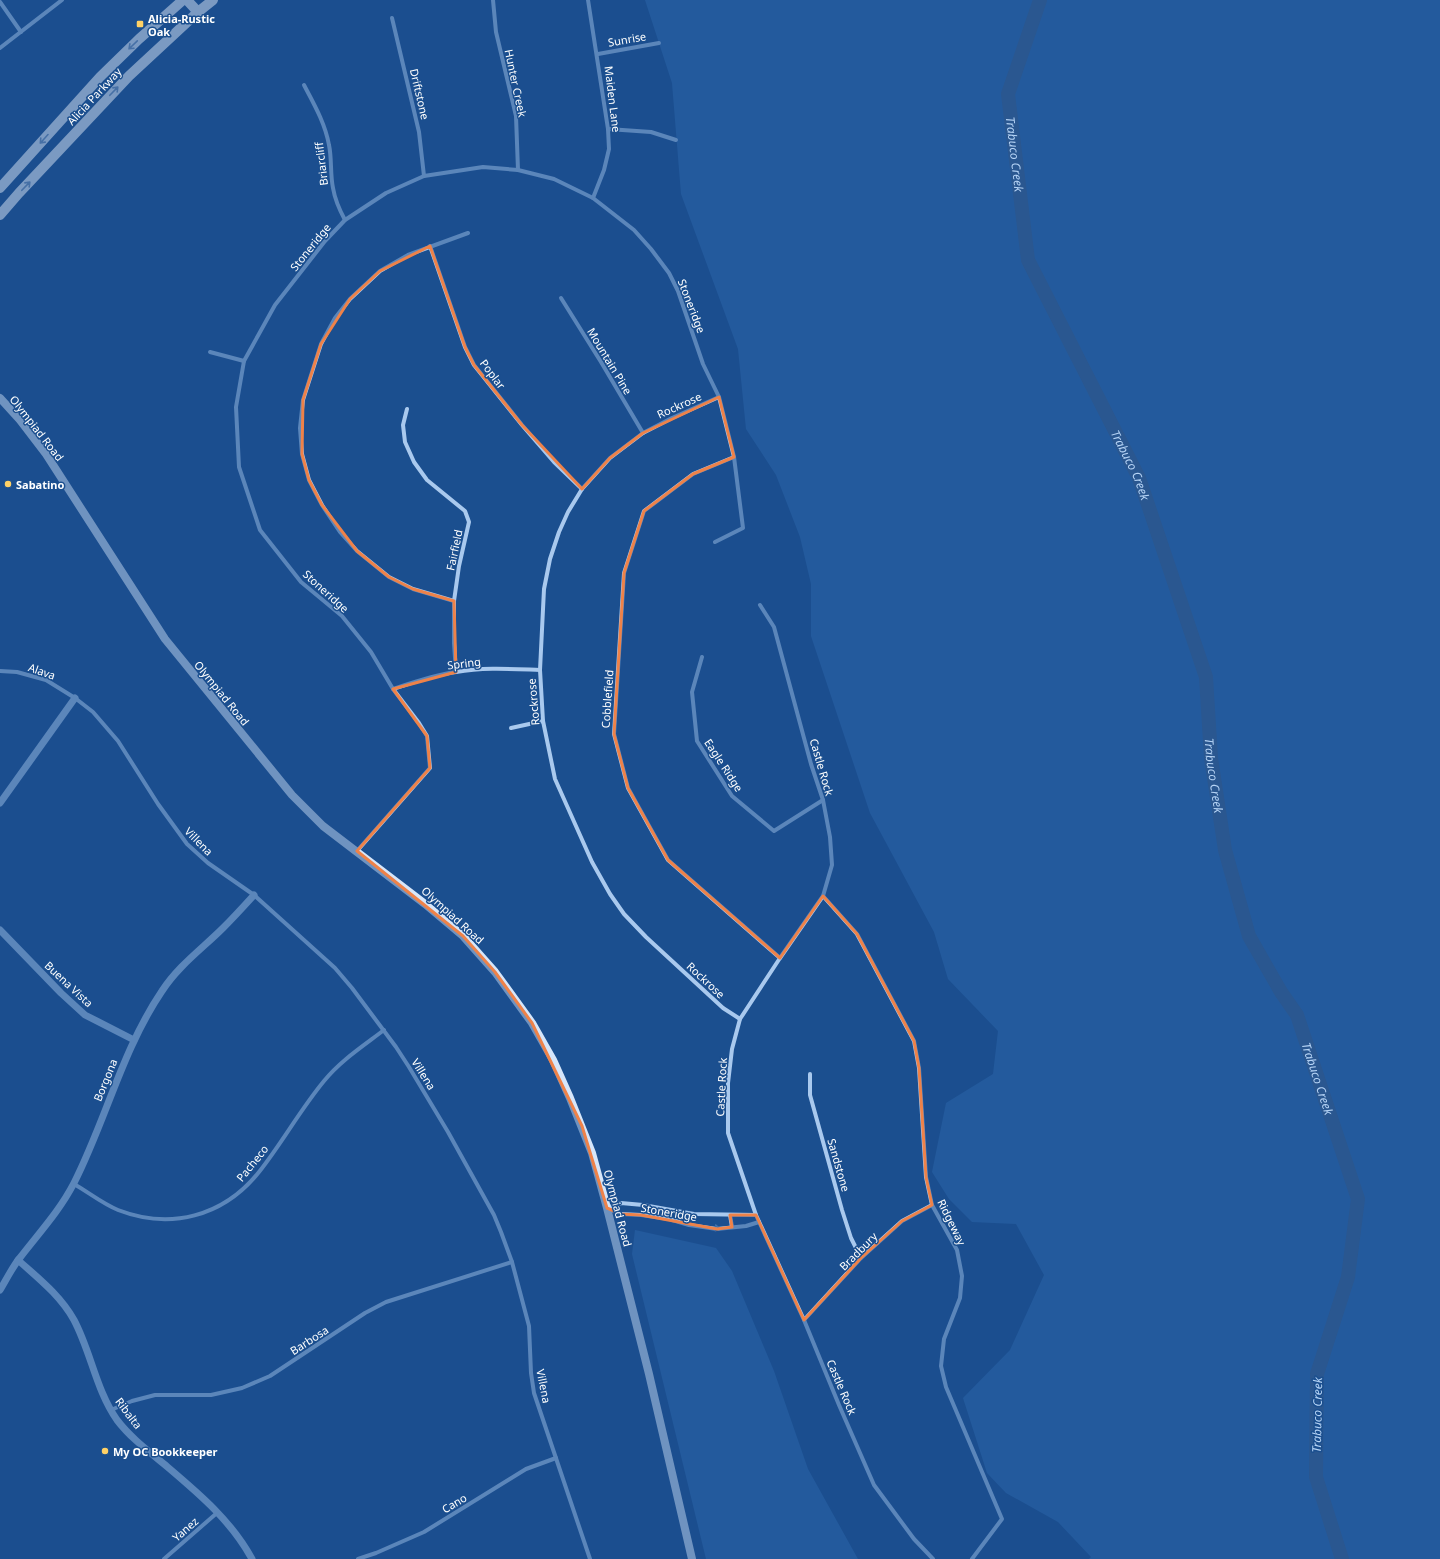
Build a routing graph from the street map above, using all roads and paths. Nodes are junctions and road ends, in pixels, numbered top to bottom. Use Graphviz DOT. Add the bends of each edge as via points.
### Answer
graph roads {
  1 [pos="62,0"];
  2 [pos="183,0"];
  3 [pos="187,0"];
  4 [pos="213,0"];
  5 [pos="493,0"];
  6 [pos="588,0"];
  7 [pos="0,2"];
  8 [pos="198,12"];
  9 [pos="392,18"];
  10 [pos="21,32"];
  11 [pos="660,43"];
  12 [pos="0,48"];
  13 [pos="598,54"];
  14 [pos="304,85"];
  15 [pos="608,129"];
  16 [pos="676,140"];
  17 [pos="518,170"];
  18 [pos="424,176"];
  19 [pos="0,188"];
  20 [pos="593,198"];
  21 [pos="0,215"];
  22 [pos="345,220"];
  23 [pos="468,233"];
  24 [pos="430,246"];
  25 [pos="561,298"];
  26 [pos="210,352"];
  27 [pos="244,361"];
  28 [pos="719,397"];
  29 [pos="0,398"];
  30 [pos="407,409"];
  31 [pos="643,433"];
  32 [pos="734,457"];
  33 [pos="582,489"];
  34 [pos="715,542"];
  35 [pos="454,601"];
  36 [pos="760,605"];
  37 [pos="702,658"];
  38 [pos="540,670"];
  39 [pos="0,671"];
  40 [pos="456,672"];
  41 [pos="393,689"];
  42 [pos="76,698"];
  43 [pos="543,721"];
  44 [pos="511,728"];
  45 [pos="823,800"];
  46 [pos="0,803"];
  47 [pos="357,851"];
  48 [pos="254,895"];
  49 [pos="823,896"];
  50 [pos="0,930"];
  51 [pos="780,958"];
  52 [pos="740,1019"];
  53 [pos="384,1030"];
  54 [pos="134,1040"];
  55 [pos="810,1074"];
  56 [pos="74,1184"];
  57 [pos="643,1205"];
  58 [pos="932,1205"];
  59 [pos="607,1208"];
  60 [pos="642,1215"];
  61 [pos="730,1215"];
  62 [pos="756,1215"];
  63 [pos="759,1222"];
  64 [pos="732,1227"];
  65 [pos="861,1258"];
  66 [pos="18,1260"];
  67 [pos="512,1262"];
  68 [pos="0,1290"];
  69 [pos="804,1320"];
  70 [pos="111,1410"];
  71 [pos="556,1458"];
  72 [pos="218,1512"];
  73 [pos="164,1559"];
  74 [pos="252,1559"];
  75 [pos="358,1559"];
  76 [pos="590,1559"];
  77 [pos="692,1559"];
  78 [pos="933,1559"];
  79 [pos="972,1559"];
  1 -- 10 [label="street"];
  2 -- 19 [label="main road, Alicia Parkway, one-way" via="100,77"];
  3 -- 8 [label="main road"];
  4 -- 8 [label="main road, Alicia Parkway"];
  5 -- 17 [label="street, Hunter Creek" via="496,32 516,116"];
  6 -- 13 [label="street, Maiden Lane"];
  7 -- 10 [label="street"];
  21 -- 8 [label="main road, Alicia Parkway, one-way" via="124,81"];
  9 -- 18 [label="street, Driftstone" via="419,132"];
  10 -- 12 [label="street"];
  11 -- 13 [label="street, Sunrise"];
  13 -- 15 [label="street, Maiden Lane"];
  14 -- 22 [label="street, Briarcliff" via="326,130 337,206"];
  15 -- 16 [label="street" via="651,132"];
  15 -- 20 [label="street, Maiden Lane" via="609,149"];
  17 -- 18 [label="street, Stoneridge" via="483,166"];
  17 -- 20 [label="street, Stoneridge" via="554,179"];
  18 -- 22 [label="street, Stoneridge" via="386,193"];
  20 -- 28 [label="street, Stoneridge" via="634,230 669,273"];
  22 -- 27 [label="street, Stoneridge" via="275,305"];
  23 -- 24 [label="street"];
  24 -- 33 [label="street, Poplar" via="465,347 474,365 554,462"];
  24 -- 35 [label="street" via="380,271 350,299 335,318 321,344 305,393 300,428 302,454 309,480 340,532 389,577 413,588"];
  25 -- 31 [label="street, Mountain Pine"];
  26 -- 27 [label="street"];
  27 -- 41 [label="street, Stoneridge" via="236,407 239,466 260,530 300,582 342,616 371,652"];
  28 -- 31 [label="street, Rockrose"];
  28 -- 32 [label="street, Stoneridge"];
  29 -- 47 [label="main road, Olympiad Road" via="46,454 165,639 292,795 323,826"];
  30 -- 35 [label="street, Fairfield" via="403,425 405,442 414,462 427,480 465,511 469,522"];
  31 -- 33 [label="street, Rockrose" via="610,458"];
  32 -- 34 [label="street, Stoneridge" via="743,528"];
  32 -- 51 [label="street, Cobblefield" via="693,474 644,511 624,573 614,734 628,788 668,860"];
  33 -- 38 [label="street, Rockrose" via="568,512 550,559 544,589"];
  35 -- 40 [label="street, Fairfield"];
  36 -- 45 [label="street, Castle Rock" via="774,627"];
  37 -- 45 [label="street, Eagle Ridge" via="692,692 697,742 732,796 774,831"];
  38 -- 40 [label="street, Spring" via="498,668"];
  38 -- 43 [label="street, Rockrose"];
  39 -- 42 [label="street, Alava" via="17,672 46,680"];
  40 -- 41 [label="street, Spring" via="418,680"];
  41 -- 47 [label="street, Stoneridge" via="427,736 430,768"];
  42 -- 46 [label="street"];
  42 -- 48 [label="street, Villena" via="93,712 118,741 187,844 208,863"];
  43 -- 44 [label="street"];
  43 -- 52 [label="street, Rockrose" via="555,779 592,862 610,894 624,914 646,937 724,1008"];
  45 -- 49 [label="street, Castle Rock" via="832,865"];
  47 -- 59 [label="main road, Olympiad Road" via="463,936 495,972 532,1023 582,1126"];
  48 -- 53 [label="street, Villena" via="335,968"];
  48 -- 54 [label="street, Borgona" via="183,965 163,989"];
  49 -- 51 [label="street, Castle Rock"];
  49 -- 58 [label="street, Ridgeway" via="857,934 914,1042 919,1068 926,1177"];
  50 -- 54 [label="street, Buena Vista" via="85,1015"];
  51 -- 52 [label="street, Castle Rock"];
  52 -- 62 [label="street, Castle Rock" via="732,1049 728,1083 728,1133"];
  53 -- 56 [label="street, Pacheco" via="346,1059 324,1080 260,1171 237,1194 221,1204 180,1219 149,1219 116,1209"];
  53 -- 67 [label="street, Villena" via="409,1067 494,1216"];
  54 -- 56 [label="street, Borgona"];
  55 -- 65 [label="street, Sandstone" via="812,1103 845,1217"];
  56 -- 66 [label="street, Borgona" via="56,1214"];
  57 -- 59 [label="street, Stoneridge" via="621,1203"];
  57 -- 60 [label="street"];
  57 -- 61 [label="street, Stoneridge" via="694,1214"];
  58 -- 65 [label="street, Bradbury" via="902,1221"];
  58 -- 79 [label="street, Ridgeway" via="957,1250 962,1276 960,1298 944,1339 941,1366 946,1387 1002,1519"];
  59 -- 60 [label="street, Stoneridge" via="621,1214"];
  59 -- 77 [label="main road, Olympiad Road"];
  60 -- 64 [label="street, Stoneridge, one-way" via="710,1228"];
  61 -- 62 [label="street, Stoneridge"];
  61 -- 64 [label="street"];
  62 -- 63 [label="street, Castle Rock"];
  63 -- 64 [label="street, Stoneridge"];
  63 -- 69 [label="street, Castle Rock"];
  65 -- 69 [label="street, Bradbury"];
  66 -- 68 [label="street, Borgona"];
  66 -- 70 [label="street, Ribalta" via="56,1295 74,1320"];
  67 -- 70 [label="street, Barbosa" via="386,1302 365,1313 270,1376 242,1388 211,1395 156,1395"];
  67 -- 71 [label="street, Villena" via="529,1326 534,1392"];
  69 -- 78 [label="street, Castle Rock" via="874,1485 914,1539"];
  70 -- 72 [label="street, Ribalta" via="133,1438"];
  71 -- 75 [label="street, Cano" via="526,1470 424,1532"];
  71 -- 76 [label="street, Villena"];
  72 -- 73 [label="street, Yanez"];
  72 -- 74 [label="street, Ribalta"];
}
